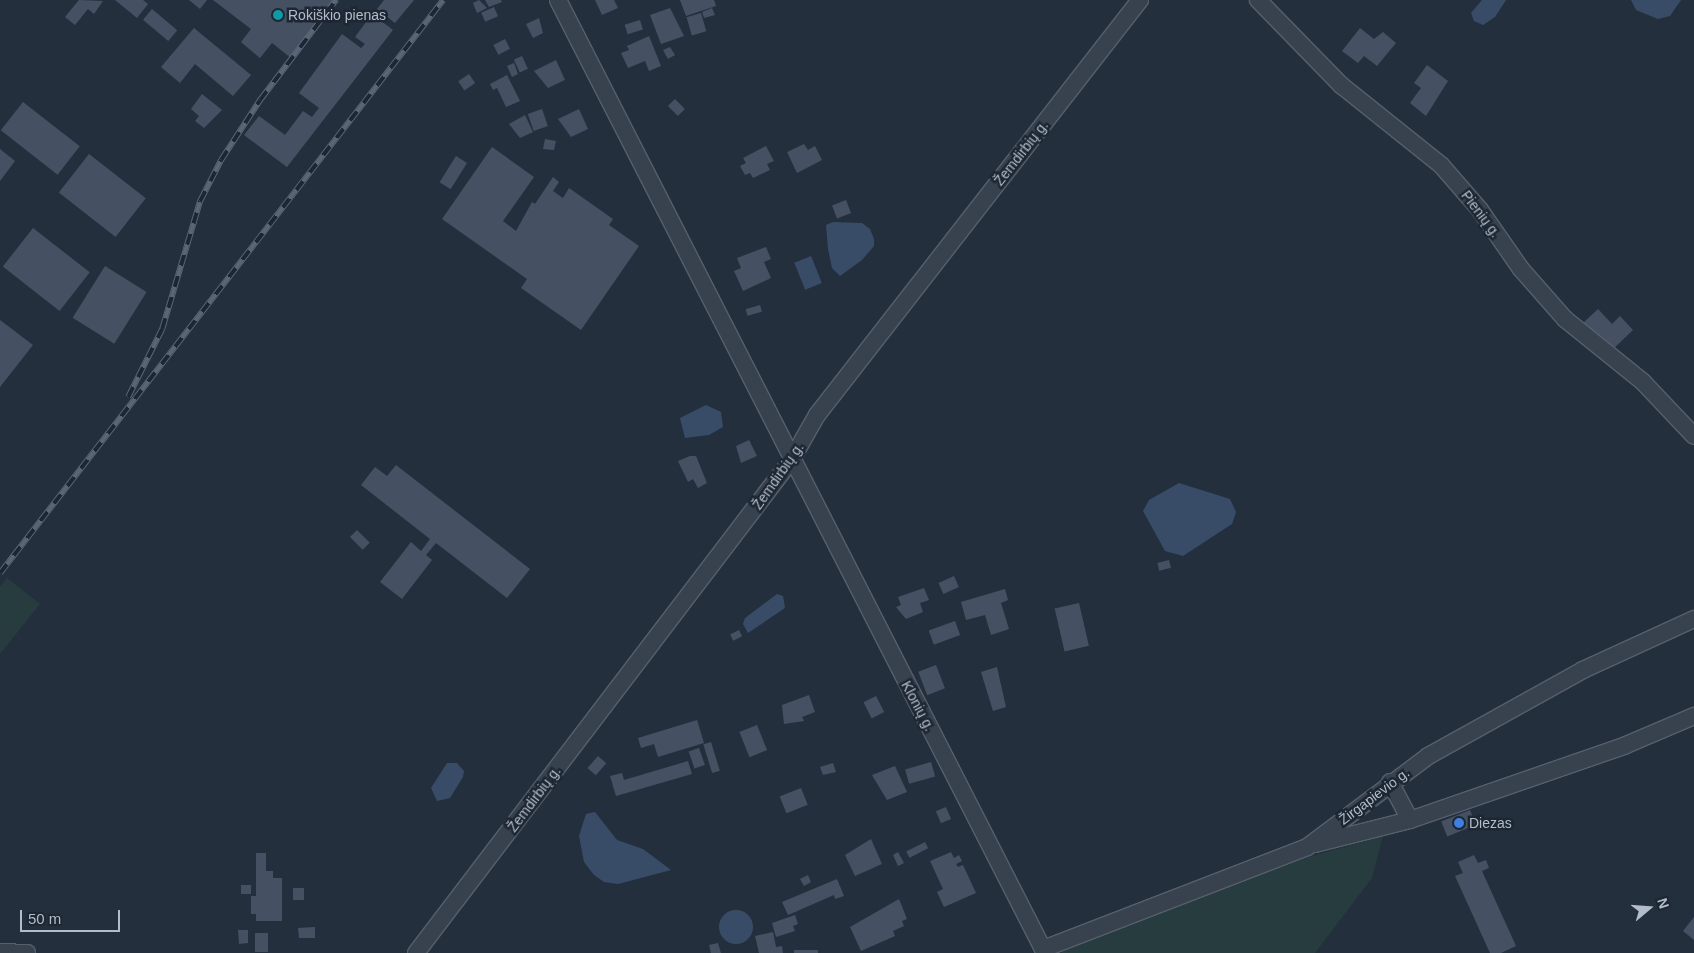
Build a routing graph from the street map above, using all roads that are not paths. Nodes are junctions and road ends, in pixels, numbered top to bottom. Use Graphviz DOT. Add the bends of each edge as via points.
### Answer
graph roads {
  1 [pos="558,0"];
  2 [pos="1140,0"];
  3 [pos="1258,0"];
  4 [pos="1694,436"];
  5 [pos="792,459"];
  6 [pos="1694,619"];
  7 [pos="1694,716"];
  8 [pos="1390,782"];
  9 [pos="1410,820"];
  10 [pos="1307,846"];
  11 [pos="1044,951"];
  12 [pos="0,952"];
  13 [pos="27,953"];
  14 [pos="416,953"];
  1 -- 5 [label="street, Klonių g."];
  2 -- 5 [label="street, Žemdirbių g." via="817,415"];
  3 -- 4 [label="street, Pienių g." via="1341,85 1441,165 1480,210 1520,269 1565,319 1643,382"];
  5 -- 11 [label="street, Klonių g."];
  5 -- 14 [label="street, Žemdirbių g."];
  6 -- 8 [label="street, Žirgapievio g." via="1514,706"];
  7 -- 9 [label="street" via="1626,745"];
  8 -- 9 [label="street"];
  8 -- 10 [label="street, Žirgapievio g."];
  9 -- 10 [label="street"];
  10 -- 11 [label="street, Žirgapievio g."];
  12 -- 13 [label="street"];
}
